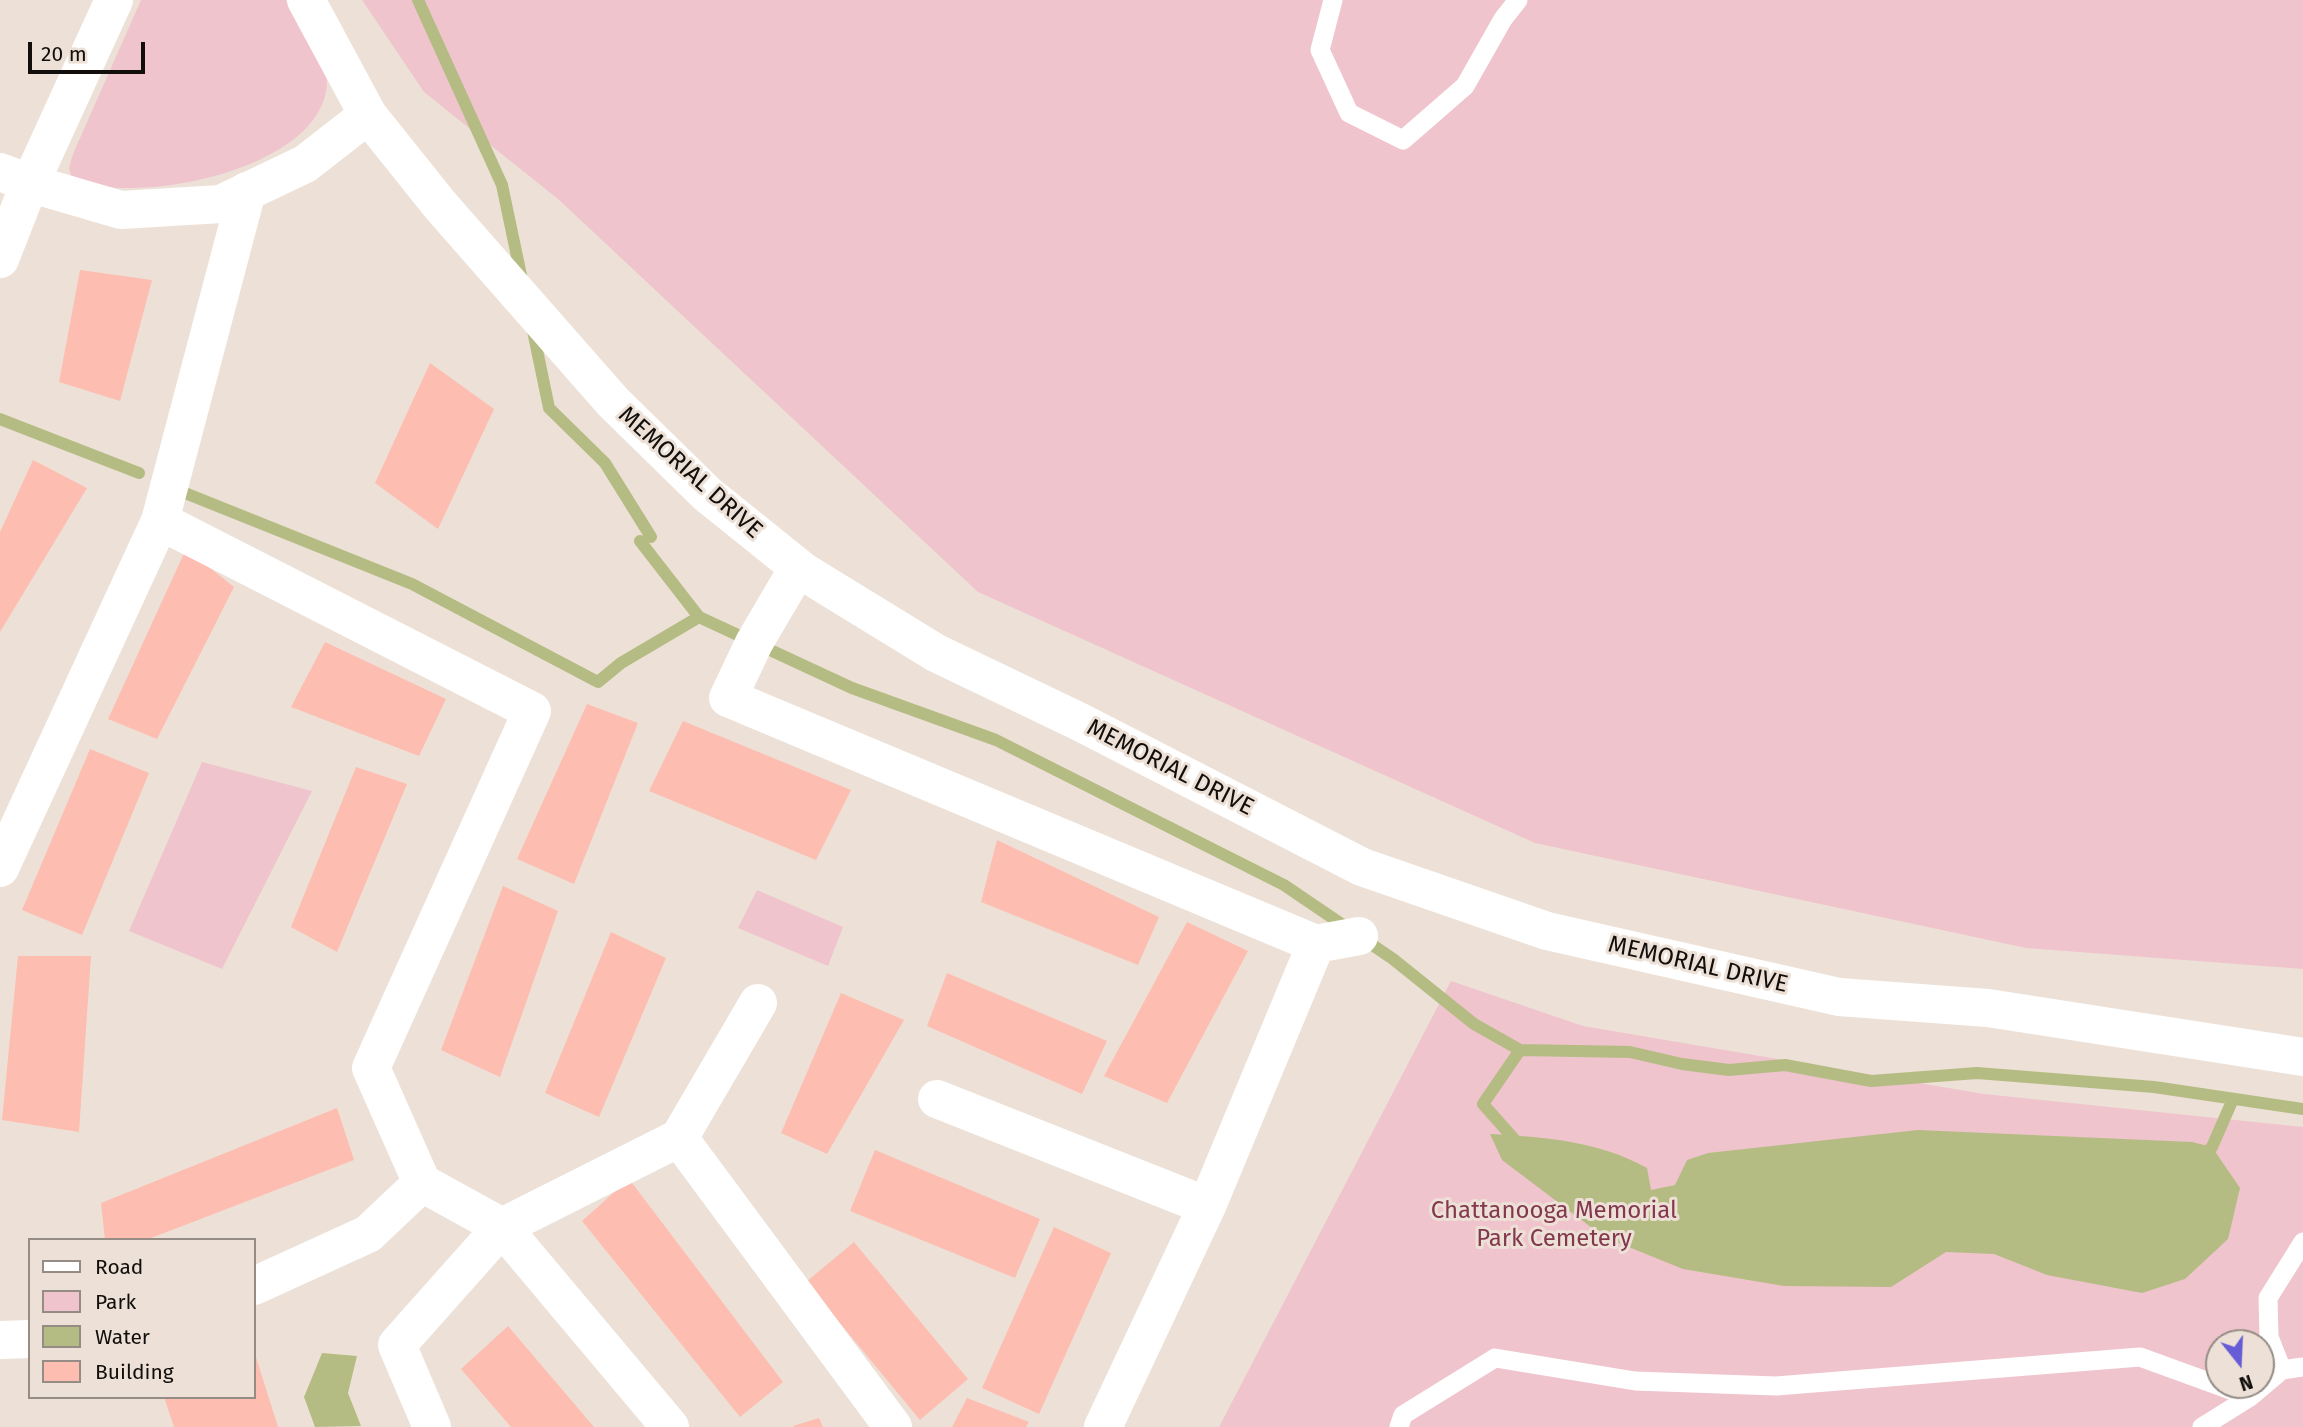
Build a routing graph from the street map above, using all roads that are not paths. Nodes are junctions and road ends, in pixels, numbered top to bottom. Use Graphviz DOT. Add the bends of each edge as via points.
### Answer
graph roads {
  1 [pos="114,0"];
  2 [pos="306,0"];
  3 [pos="1333,0"];
  4 [pos="1518,0"];
  5 [pos="368,115"];
  6 [pos="16,178"];
  7 [pos="247,191"];
  8 [pos="0,259"];
  9 [pos="160,521"];
  10 [pos="798,568"];
  11 [pos="0,868"];
  12 [pos="1359,936"];
  13 [pos="1316,944"];
  14 [pos="758,1003"];
  15 [pos="2303,1057"];
  16 [pos="937,1099"];
  17 [pos="679,1138"];
  18 [pos="422,1183"];
  19 [pos="1207,1206"];
  20 [pos="502,1227"];
  21 [pos="2303,1242"];
  22 [pos="256,1285"];
  23 [pos="28,1339"];
  24 [pos="0,1340"];
  25 [pos="2303,1367"];
  26 [pos="2282,1370"];
  27 [pos="2275,1376"];
  28 [pos="2205,1381"];
  29 [pos="2247,1399"];
  30 [pos="432,1427"];
  31 [pos="670,1427"];
  32 [pos="893,1427"];
  33 [pos="1102,1427"];
  34 [pos="1399,1427"];
  35 [pos="2203,1427"];
  1 -- 6 [label="street"];
  2 -- 5 [label="street, MEMORIAL DRIVE"];
  3 -- 4 [label="lane" via="1320,50 1349,113 1403,140 1465,86"];
  5 -- 7 [label="street" via="305,164"];
  5 -- 10 [label="street, MEMORIAL DRIVE" via="440,205 613,402 706,494"];
  6 -- 7 [label="street" via="121,210 221,204"];
  6 -- 8 [label="street"];
  7 -- 9 [label="street"];
  9 -- 11 [label="street"];
  9 -- 18 [label="street" via="532,711 371,1068"];
  10 -- 13 [label="street" via="728,698"];
  10 -- 15 [label="street, MEMORIAL DRIVE" via="936,653 1362,867 1547,931 1839,997 1988,1008"];
  12 -- 13 [label="street"];
  13 -- 19 [label="street"];
  14 -- 17 [label="street"];
  16 -- 19 [label="street"];
  17 -- 20 [label="street"];
  17 -- 32 [label="street"];
  18 -- 20 [label="street"];
  18 -- 22 [label="street" via="368,1234"];
  19 -- 33 [label="street"];
  20 -- 30 [label="street" via="397,1345"];
  20 -- 31 [label="street"];
  21 -- 26 [label="lane" via="2268,1298 2269,1337"];
  23 -- 24 [label="street"];
  25 -- 26 [label="lane"];
  26 -- 27 [label="lane"];
  28 -- 34 [label="lane" via="2140,1357 1776,1386 1635,1381 1495,1358 1403,1415"];
  29 -- 35 [label="lane"];
}
